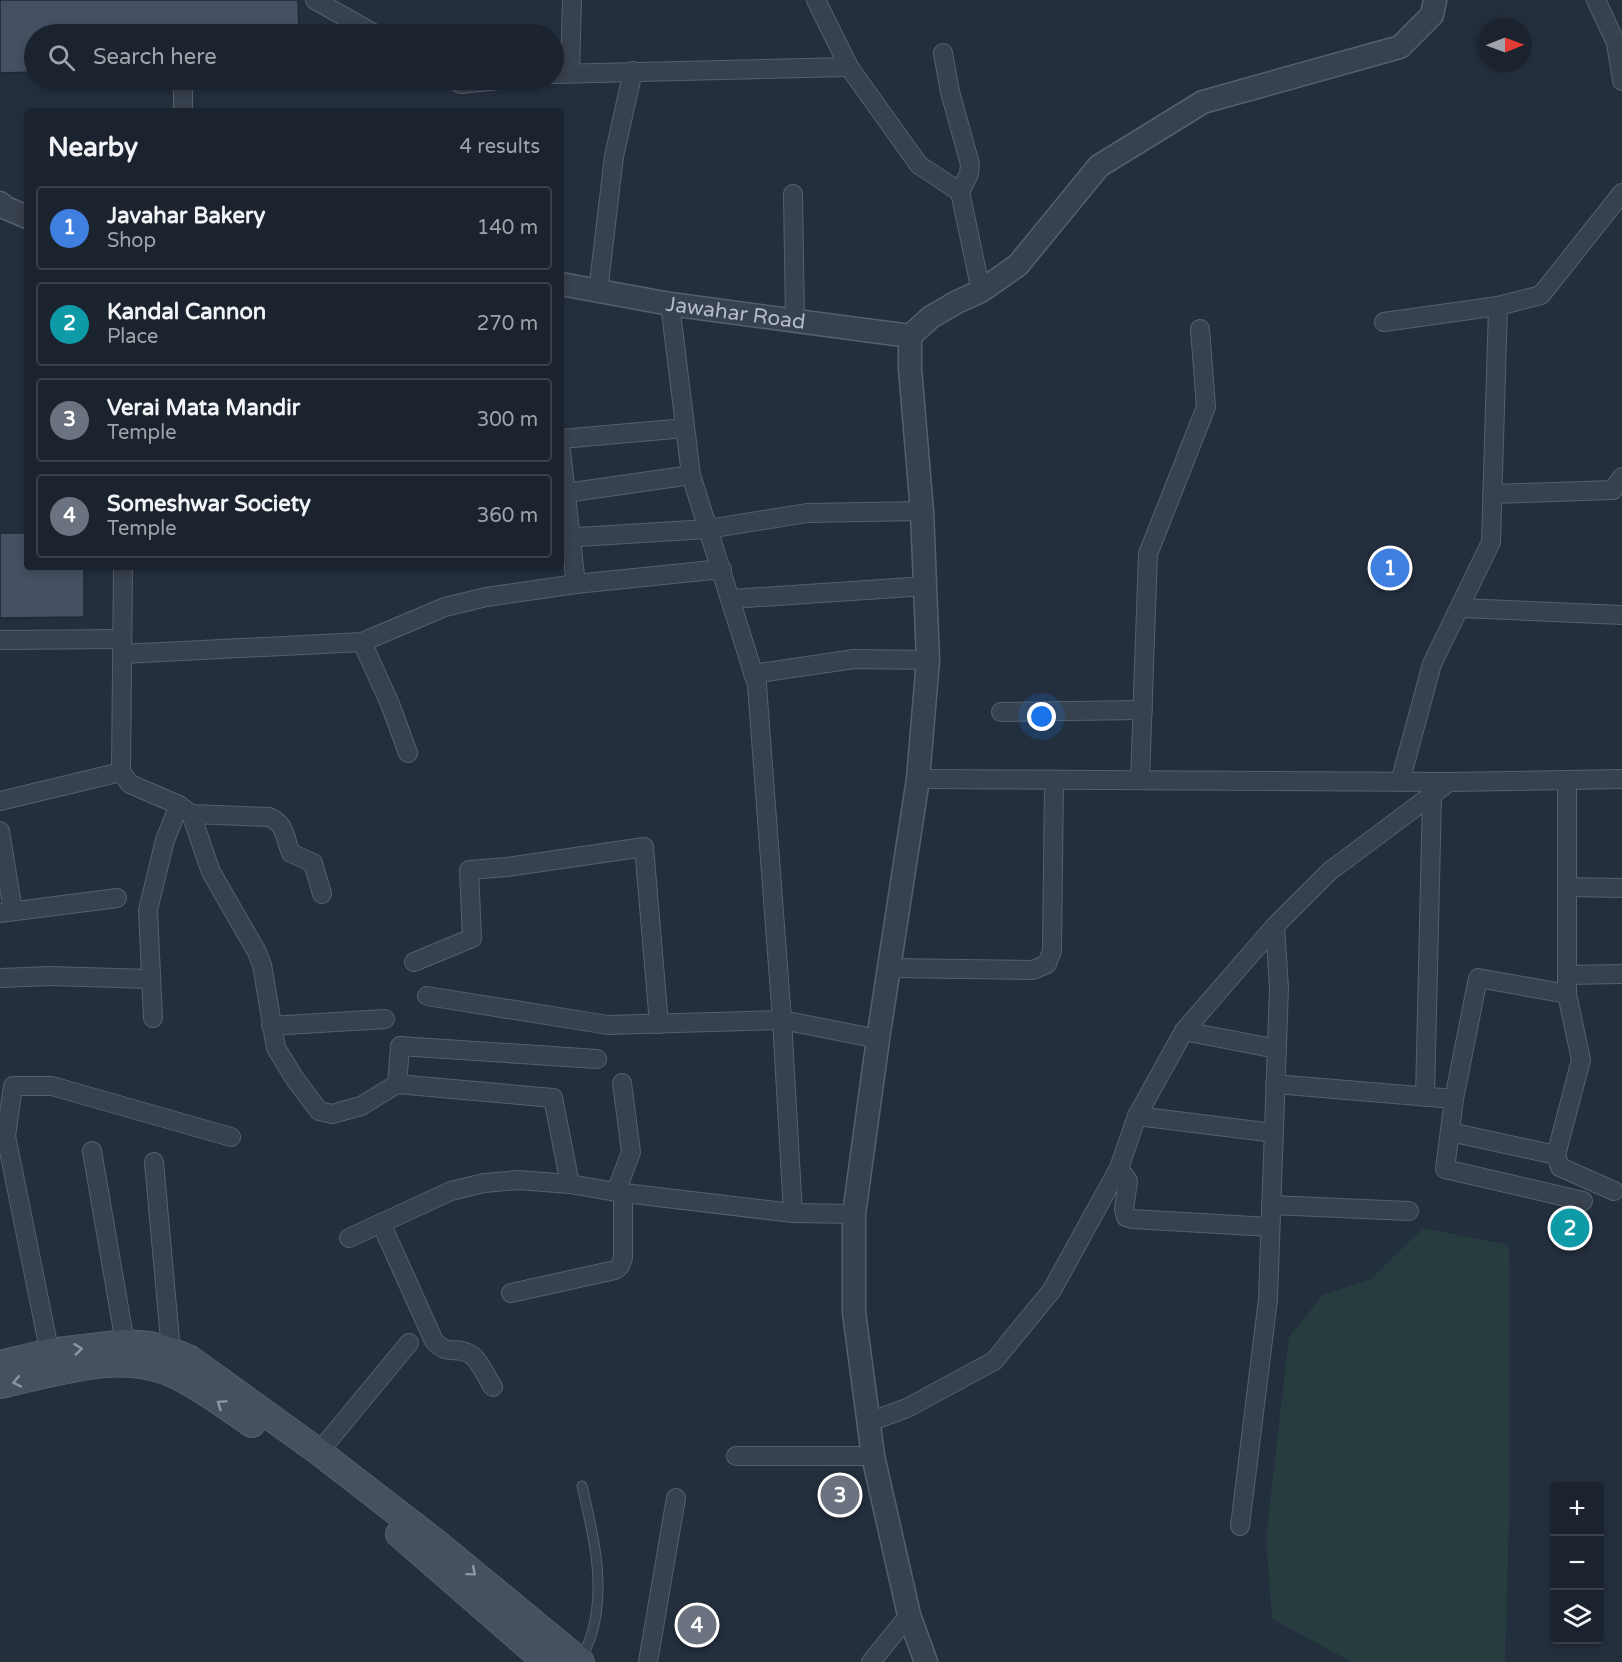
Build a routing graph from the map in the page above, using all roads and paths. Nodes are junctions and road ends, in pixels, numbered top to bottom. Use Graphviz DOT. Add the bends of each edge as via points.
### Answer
graph roads {
  1 [pos="315,0"];
  2 [pos="572,0"];
  3 [pos="816,0"];
  4 [pos="1435,0"];
  5 [pos="1596,0"];
  6 [pos="357,24"];
  7 [pos="943,53"];
  8 [pos="564,58"];
  9 [pos="849,67"];
  10 [pos="633,71"];
  11 [pos="564,73"];
  12 [pos="1622,81"];
  13 [pos="183,90"];
  14 [pos="183,108"];
  15 [pos="960,192"];
  16 [pos="1622,193"];
  17 [pos="793,194"];
  18 [pos="0,203"];
  19 [pos="24,216"];
  20 [pos="564,285"];
  21 [pos="981,291"];
  22 [pos="598,292"];
  23 [pos="670,304"];
  24 [pos="1498,306"];
  25 [pos="795,320"];
  26 [pos="1384,322"];
  27 [pos="1200,329"];
  28 [pos="910,336"];
  29 [pos="685,428"];
  30 [pos="564,439"];
  31 [pos="691,475"];
  32 [pos="564,476"];
  33 [pos="1622,477"];
  34 [pos="566,492"];
  35 [pos="1492,494"];
  36 [pos="922,511"];
  37 [pos="708,529"];
  38 [pos="566,537"];
  39 [pos="722,569"];
  40 [pos="123,570"];
  41 [pos="576,584"];
  42 [pos="926,586"];
  43 [pos="731,600"];
  44 [pos="1460,608"];
  45 [pos="1622,615"];
  46 [pos="0,640"];
  47 [pos="362,642"];
  48 [pos="122,647"];
  49 [pos="928,660"];
  50 [pos="753,674"];
  51 [pos="1143,710"];
  52 [pos="1001,712"];
  53 [pos="408,753"];
  54 [pos="121,772"];
  55 [pos="918,779"];
  56 [pos="1622,779"];
  57 [pos="1054,780"];
  58 [pos="1140,780"];
  59 [pos="1567,780"];
  60 [pos="1400,782"];
  61 [pos="1449,782"];
  62 [pos="1432,795"];
  63 [pos="0,801"];
  64 [pos="185,809"];
  65 [pos="0,831"];
  66 [pos="1567,887"];
  67 [pos="1622,888"];
  68 [pos="322,894"];
  69 [pos="117,898"];
  70 [pos="6,912"];
  71 [pos="1275,926"];
  72 [pos="414,962"];
  73 [pos="889,968"];
  74 [pos="1622,974"];
  75 [pos="1567,975"];
  76 [pos="0,978"];
  77 [pos="152,979"];
  78 [pos="1567,994"];
  79 [pos="427,996"];
  80 [pos="153,1018"];
  81 [pos="385,1019"];
  82 [pos="782,1020"];
  83 [pos="659,1024"];
  84 [pos="271,1026"];
  85 [pos="1184,1031"];
  86 [pos="878,1039"];
  87 [pos="1277,1049"];
  88 [pos="597,1059"];
  89 [pos="622,1083"];
  90 [pos="397,1084"];
  91 [pos="1275,1084"];
  92 [pos="1425,1097"];
  93 [pos="1454,1099"];
  94 [pos="1137,1116"];
  95 [pos="1450,1132"];
  96 [pos="1274,1133"];
  97 [pos="231,1137"];
  98 [pos="92,1151"];
  99 [pos="1557,1155"];
  100 [pos="154,1162"];
  101 [pos="1119,1168"];
  102 [pos="570,1184"];
  103 [pos="1614,1191"];
  104 [pos="620,1193"];
  105 [pos="1583,1201"];
  106 [pos="1271,1205"];
  107 [pos="1409,1211"];
  108 [pos="793,1213"];
  109 [pos="854,1214"];
  110 [pos="381,1223"];
  111 [pos="1270,1227"];
  112 [pos="349,1238"];
  113 [pos="511,1293"];
  114 [pos="125,1343"];
  115 [pos="410,1343"];
  116 [pos="171,1351"];
  117 [pos="52,1363"];
  118 [pos="0,1364"];
  119 [pos="0,1385"];
  120 [pos="493,1387"];
  121 [pos="869,1422"];
  122 [pos="319,1452"];
  123 [pos="736,1456"];
  124 [pos="873,1456"];
  125 [pos="582,1486"];
  126 [pos="676,1498"];
  127 [pos="1240,1526"];
  128 [pos="433,1551"];
  129 [pos="909,1615"];
  130 [pos="546,1662"];
  131 [pos="580,1662"];
  132 [pos="648,1662"];
  133 [pos="871,1662"];
  134 [pos="926,1662"];
  1 -- 6 [label="street"];
  2 -- 8 [label="street"];
  3 -- 9 [label="street"];
  4 -- 21 [label="street" via="1432,15 1400,47 1203,102 1099,166 1018,265"];
  5 -- 12 [label="street" via="1616,43"];
  7 -- 15 [label="street" via="970,164"];
  9 -- 10 [label="street"];
  9 -- 15 [label="street" via="919,165"];
  10 -- 11 [label="street"];
  10 -- 22 [label="street" via="614,156"];
  13 -- 14 [label="street"];
  15 -- 21 [label="street"];
  16 -- 24 [label="street" via="1541,295"];
  17 -- 25 [label="street"];
  18 -- 19 [label="street"];
  20 -- 22 [label="street, Jawahar Road"];
  21 -- 28 [label="street" via="931,317"];
  22 -- 23 [label="street, Jawahar Road"];
  23 -- 25 [label="street, Jawahar Road"];
  23 -- 29 [label="street"];
  24 -- 26 [label="street"];
  24 -- 35 [label="street"];
  25 -- 28 [label="street, Jawahar Road"];
  27 -- 51 [label="street" via="1206,407 1148,554"];
  28 -- 36 [label="street"];
  29 -- 30 [label="street"];
  29 -- 31 [label="street"];
  31 -- 34 [label="street"];
  31 -- 37 [label="street"];
  32 -- 34 [label="street"];
  33 -- 35 [label="street" via="1613,490"];
  34 -- 38 [label="street"];
  35 -- 44 [label="street" via="1491,542"];
  36 -- 37 [label="street" via="807,513"];
  36 -- 42 [label="street"];
  37 -- 38 [label="street"];
  37 -- 39 [label="street"];
  38 -- 41 [label="street"];
  39 -- 41 [label="street"];
  39 -- 43 [label="street"];
  40 -- 48 [label="street"];
  41 -- 47 [label="street" via="445,607"];
  42 -- 43 [label="street"];
  42 -- 49 [label="street"];
  43 -- 50 [label="street"];
  44 -- 45 [label="street"];
  44 -- 60 [label="street" via="1432,664"];
  46 -- 48 [label="street"];
  47 -- 48 [label="street"];
  47 -- 53 [label="street"];
  48 -- 54 [label="street"];
  49 -- 50 [label="street" via="854,659"];
  49 -- 55 [label="street"];
  50 -- 82 [label="street"];
  51 -- 52 [label="street"];
  51 -- 58 [label="street"];
  54 -- 63 [label="street"];
  54 -- 64 [label="street" via="130,784"];
  55 -- 57 [label="street"];
  55 -- 73 [label="street"];
  56 -- 59 [label="street"];
  57 -- 58 [label="street"];
  57 -- 73 [label="street" via="1052,951 1047,964 1033,970"];
  58 -- 60 [label="street"];
  59 -- 61 [label="street"];
  59 -- 66 [label="street"];
  60 -- 61 [label="street"];
  61 -- 62 [label="street"];
  62 -- 71 [label="street" via="1330,871"];
  62 -- 92 [label="street"];
  64 -- 68 [label="street" via="278,821 291,853 313,863"];
  64 -- 77 [label="street" via="165,840 148,910"];
  64 -- 84 [label="street" via="211,872 257,952"];
  65 -- 70 [label="street"];
  66 -- 67 [label="street"];
  66 -- 75 [label="street"];
  69 -- 70 [label="street"];
  71 -- 85 [label="street"];
  71 -- 87 [label="street"];
  72 -- 83 [label="street" via="472,938 469,870 644,847"];
  73 -- 86 [label="street"];
  74 -- 75 [label="street"];
  75 -- 78 [label="street"];
  76 -- 77 [label="street"];
  77 -- 80 [label="street"];
  78 -- 93 [label="street" via="1478,978"];
  78 -- 99 [label="street" via="1581,1060"];
  79 -- 83 [label="street" via="608,1025"];
  81 -- 84 [label="street"];
  82 -- 83 [label="street"];
  82 -- 86 [label="street"];
  82 -- 108 [label="street"];
  84 -- 90 [label="street" via="276,1048 319,1111 332,1114 361,1106"];
  85 -- 87 [label="street"];
  85 -- 94 [label="street"];
  86 -- 109 [label="street"];
  87 -- 91 [label="street"];
  88 -- 90 [label="street" via="400,1046"];
  89 -- 104 [label="street" via="631,1152"];
  90 -- 102 [label="street" via="553,1098"];
  91 -- 92 [label="street"];
  91 -- 96 [label="street"];
  92 -- 93 [label="street"];
  93 -- 95 [label="street"];
  94 -- 96 [label="street"];
  94 -- 101 [label="street"];
  95 -- 99 [label="street"];
  95 -- 105 [label="street" via="1445,1169"];
  96 -- 106 [label="street"];
  97 -- 117 [label="street" via="52,1086 13,1086 6,1136"];
  98 -- 114 [label="street"];
  99 -- 103 [label="street" via="1560,1167"];
  100 -- 116 [label="street"];
  101 -- 111 [label="street" via="1128,1181 1126,1217"];
  101 -- 121 [label="street" via="1052,1290 994,1361 907,1408"];
  102 -- 104 [label="street"];
  102 -- 110 [label="street" via="518,1180 484,1183 451,1191"];
  104 -- 108 [label="street"];
  104 -- 113 [label="street" via="620,1266"];
  106 -- 107 [label="street"];
  106 -- 111 [label="street"];
  108 -- 109 [label="street"];
  109 -- 121 [label="street" via="854,1312"];
  110 -- 112 [label="street"];
  110 -- 120 [label="street" via="434,1341 441,1348 468,1353"];
  111 -- 127 [label="street" via="1268,1299"];
  114 -- 116 [label="main road"];
  117 -- 114 [label="main road, one-way"];
  115 -- 122 [label="street"];
  116 -- 122 [label="main road" via="190,1359"];
  117 -- 118 [label="main road"];
  117 -- 119 [label="main road, one-way"];
  128 -- 117 [label="main road, one-way" via="177,1376 132,1363"];
  121 -- 124 [label="street"];
  122 -- 128 [label="main road"];
  123 -- 124 [label="street"];
  124 -- 129 [label="street"];
  125 -- 131 [label="lane" via="593,1538 597,1588 592,1633"];
  126 -- 132 [label="street"];
  128 -- 130 [label="main road"];
  128 -- 131 [label="main road, one-way"];
  129 -- 133 [label="street"];
  129 -- 134 [label="street"];
}
